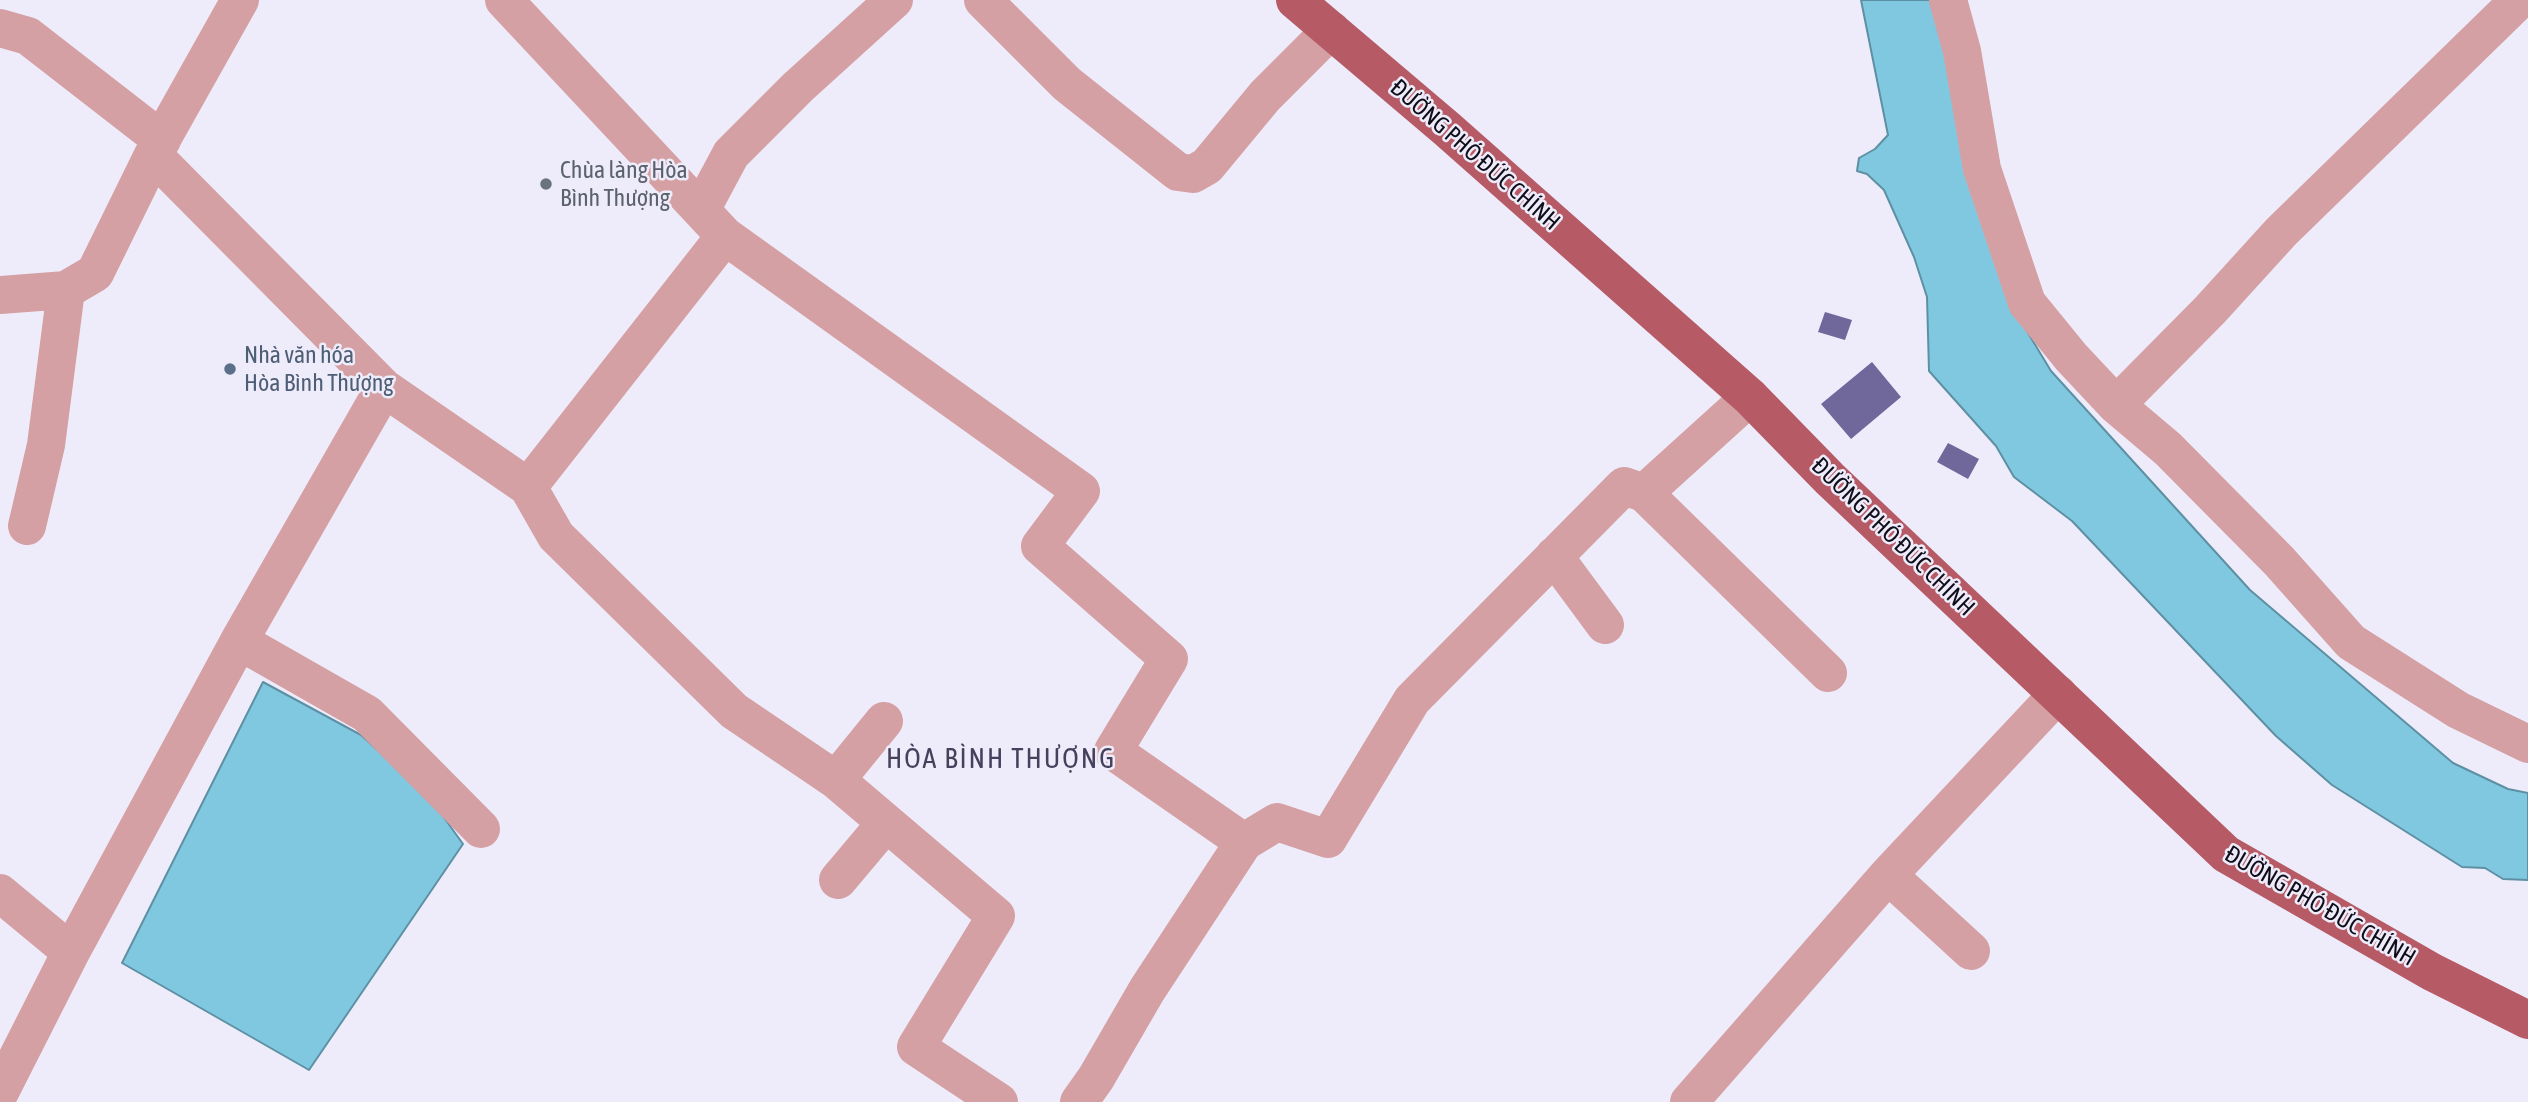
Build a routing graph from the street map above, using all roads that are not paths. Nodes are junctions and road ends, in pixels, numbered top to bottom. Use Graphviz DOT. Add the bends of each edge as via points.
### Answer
graph roads {
  1 [pos="240,0"];
  2 [pos="504,0"];
  3 [pos="894,0"];
  4 [pos="983,0"];
  5 [pos="1295,0"];
  6 [pos="1948,0"];
  7 [pos="2519,0"];
  8 [pos="0,28"];
  9 [pos="1331,30"];
  10 [pos="157,148"];
  11 [pos="713,223"];
  12 [pos="66,290"];
  13 [pos="0,295"];
  14 [pos="384,388"];
  15 [pos="1750,397"];
  16 [pos="2116,405"];
  17 [pos="528,487"];
  18 [pos="1644,493"];
  19 [pos="27,526"];
  20 [pos="1554,556"];
  21 [pos="1605,625"];
  22 [pos="239,641"];
  23 [pos="1828,673"];
  24 [pos="2058,694"];
  25 [pos="884,721"];
  26 [pos="2528,744"];
  27 [pos="836,780"];
  28 [pos="886,822"];
  29 [pos="481,829"];
  30 [pos="1244,842"];
  31 [pos="1888,875"];
  32 [pos="838,880"];
  33 [pos="0,893"];
  34 [pos="1970,951"];
  35 [pos="71,952"];
  36 [pos="2528,1020"];
  37 [pos="0,1092"];
  38 [pos="999,1102"];
  39 [pos="1079,1102"];
  40 [pos="1689,1102"];
  1 -- 10 [label="street"];
  2 -- 11 [label="street"];
  3 -- 11 [label="street" via="731,154"];
  4 -- 9 [label="street" via="1067,84 1178,172 1193,174 1207,166 1265,96"];
  5 -- 9 [label="main road, ĐƯỜNG PHÓ ĐỨC CHÍNH"];
  6 -- 16 [label="street" via="1962,51 1982,169 2027,303"];
  7 -- 16 [label="street" via="2281,232"];
  8 -- 10 [label="street" via="28,36"];
  9 -- 15 [label="main road, ĐƯỜNG PHÓ ĐỨC CHÍNH"];
  10 -- 12 [label="street" via="95,273"];
  10 -- 14 [label="street"];
  11 -- 17 [label="street"];
  11 -- 30 [label="street" via="1080,491 1040,546 1169,659 1113,751"];
  12 -- 13 [label="street"];
  12 -- 19 [label="street" via="46,445"];
  14 -- 17 [label="street"];
  14 -- 22 [label="street"];
  15 -- 18 [label="street"];
  15 -- 24 [label="main road, ĐƯỜNG PHÓ ĐỨC CHÍNH" via="1840,489"];
  16 -- 26 [label="street" via="2168,449 2351,642 2458,710"];
  17 -- 27 [label="street" via="556,536 734,710"];
  18 -- 20 [label="street" via="1625,486"];
  18 -- 23 [label="street"];
  20 -- 21 [label="street"];
  20 -- 30 [label="street" via="1412,700 1328,839 1277,822"];
  22 -- 29 [label="street" via="367,714"];
  22 -- 35 [label="street"];
  24 -- 31 [label="street"];
  24 -- 36 [label="main road, ĐƯỜNG PHÓ ĐỨC CHÍNH" via="2226,854 2432,972"];
  25 -- 27 [label="street"];
  27 -- 28 [label="street"];
  28 -- 32 [label="street"];
  28 -- 38 [label="street" via="996,916 916,1047"];
  30 -- 39 [label="street"];
  31 -- 34 [label="street"];
  31 -- 40 [label="street"];
  33 -- 35 [label="street"];
  35 -- 37 [label="street"];
}
